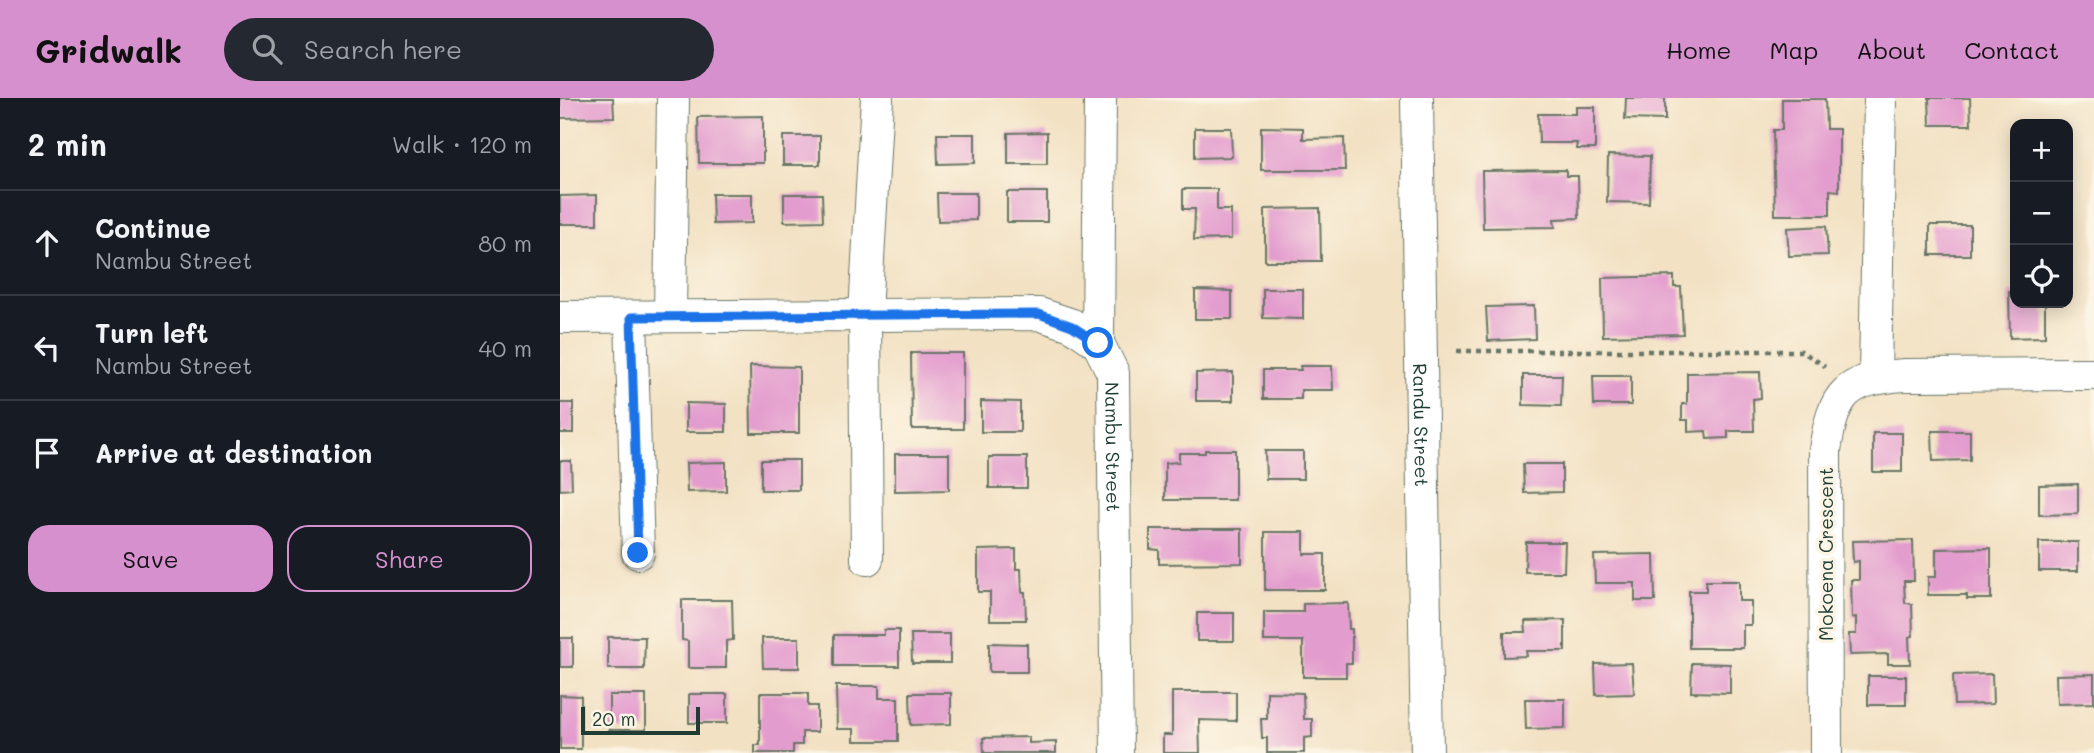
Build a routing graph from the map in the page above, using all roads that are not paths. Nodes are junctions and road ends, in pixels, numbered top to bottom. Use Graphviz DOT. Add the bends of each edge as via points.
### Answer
graph roads {
  1 [pos="673,98"];
  2 [pos="877,98"];
  3 [pos="1100,98"];
  4 [pos="1417,98"];
  5 [pos="1880,98"];
  6 [pos="865,314"];
  7 [pos="670,316"];
  8 [pos="560,317"];
  9 [pos="631,317"];
  10 [pos="1098,343"];
  11 [pos="2094,374"];
  12 [pos="1864,381"];
  13 [pos="638,553"];
  14 [pos="867,559"];
  15 [pos="1117,753"];
  16 [pos="1427,753"];
  17 [pos="1826,753"];
  1 -- 7 [label="street"];
  2 -- 6 [label="street"];
  3 -- 10 [label="street"];
  4 -- 16 [label="street, Randu Street"];
  5 -- 12 [label="street"];
  6 -- 7 [label="street"];
  6 -- 10 [label="street" via="1039,314 1072,326"];
  6 -- 14 [label="street"];
  7 -- 9 [label="street"];
  8 -- 9 [label="street"];
  9 -- 13 [label="street"];
  10 -- 15 [label="street, Nambu Street" via="1113,373"];
  11 -- 12 [label="street" via="1905,375"];
  12 -- 17 [label="street, Mokoena Crescent" via="1838,402 1825,450"];
}
